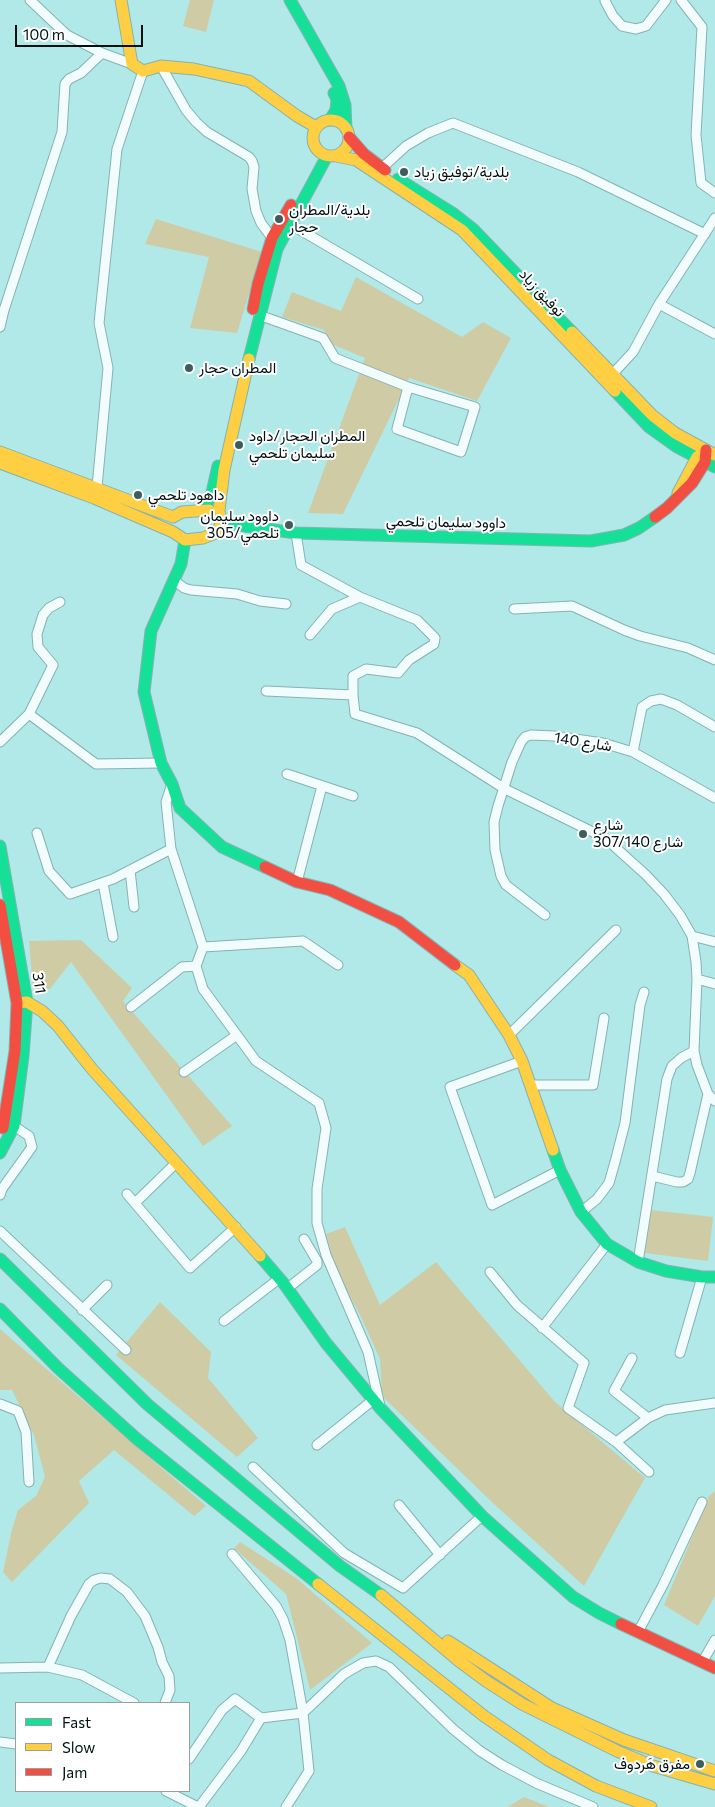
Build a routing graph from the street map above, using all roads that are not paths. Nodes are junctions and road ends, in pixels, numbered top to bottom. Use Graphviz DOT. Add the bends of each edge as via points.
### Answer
graph roads {
  1 [pos="30,0"];
  2 [pos="121,0"];
  3 [pos="282,0"];
  4 [pos="290,0"];
  5 [pos="666,0"];
  6 [pos="681,0"];
  7 [pos="605,1"];
  8 [pos="102,52"];
  9 [pos="132,64"];
  10 [pos="162,66"];
  11 [pos="143,71"];
  12 [pos="330,120"];
  13 [pos="316,127"];
  14 [pos="348,133"];
  15 [pos="328,156"];
  16 [pos="382,168"];
  17 [pos="715,193"];
  18 [pos="715,218"];
  19 [pos="290,224"];
  20 [pos="705,234"];
  21 [pos="272,238"];
  22 [pos="418,299"];
  23 [pos="659,304"];
  24 [pos="259,315"];
  25 [pos="1,320"];
  26 [pos="714,331"];
  27 [pos="608,378"];
  28 [pos="408,387"];
  29 [pos="0,452"];
  30 [pos="708,458"];
  31 [pos="0,463"];
  32 [pos="97,487"];
  33 [pos="202,510"];
  34 [pos="219,511"];
  35 [pos="173,517"];
  36 [pos="222,523"];
  37 [pos="173,532"];
  38 [pos="296,533"];
  39 [pos="185,540"];
  40 [pos="174,580"];
  41 [pos="360,597"];
  42 [pos="60,602"];
  43 [pos="286,604"];
  44 [pos="514,609"];
  45 [pos="310,635"];
  46 [pos="715,660"];
  47 [pos="266,691"];
  48 [pos="353,695"];
  49 [pos="29,714"];
  50 [pos="715,727"];
  51 [pos="0,742"];
  52 [pos="633,752"];
  53 [pos="160,763"];
  54 [pos="287,774"];
  55 [pos="172,784"];
  56 [pos="322,786"];
  57 [pos="505,789"];
  58 [pos="353,796"];
  59 [pos="715,798"];
  60 [pos="37,833"];
  61 [pos="0,846"];
  62 [pos="171,849"];
  63 [pos="130,870"];
  64 [pos="103,882"];
  65 [pos="297,882"];
  66 [pos="0,905"];
  67 [pos="134,907"];
  68 [pos="545,915"];
  69 [pos="6,925"];
  70 [pos="616,930"];
  71 [pos="692,936"];
  72 [pos="113,937"];
  73 [pos="715,942"];
  74 [pos="202,947"];
  75 [pos="338,965"];
  76 [pos="196,966"];
  77 [pos="697,979"];
  78 [pos="715,984"];
  79 [pos="644,992"];
  80 [pos="22,1003"];
  81 [pos="131,1007"];
  82 [pos="604,1018"];
  83 [pos="238,1035"];
  84 [pos="509,1036"];
  85 [pos="694,1050"];
  86 [pos="522,1061"];
  87 [pos="184,1072"];
  88 [pos="531,1085"];
  89 [pos="708,1094"];
  90 [pos="4,1097"];
  91 [pos="715,1101"];
  92 [pos="3,1125"];
  93 [pos="0,1153"];
  94 [pos="176,1163"];
  95 [pos="560,1170"];
  96 [pos="652,1176"];
  97 [pos="126,1194"];
  98 [pos="0,1195"];
  99 [pos="135,1203"];
  100 [pos="581,1212"];
  101 [pos="236,1226"];
  102 [pos="0,1231"];
  103 [pos="304,1239"];
  104 [pos="607,1244"];
  105 [pos="0,1260"];
  106 [pos="638,1262"];
  107 [pos="490,1272"];
  108 [pos="702,1277"];
  109 [pos="715,1277"];
  110 [pos="280,1278"];
  111 [pos="107,1285"];
  112 [pos="288,1288"];
  113 [pos="0,1309"];
  114 [pos="82,1310"];
  115 [pos="224,1321"];
  116 [pos="542,1328"];
  117 [pos="126,1350"];
  118 [pos="680,1353"];
  119 [pos="632,1358"];
  120 [pos="0,1404"];
  121 [pos="377,1404"];
  122 [pos="715,1404"];
  123 [pos="648,1418"];
  124 [pos="616,1442"];
  125 [pos="317,1445"];
  126 [pos="253,1468"];
  127 [pos="649,1472"];
  128 [pos="29,1482"];
  129 [pos="702,1502"];
  130 [pos="399,1505"];
  131 [pos="482,1516"];
  132 [pos="232,1554"];
  133 [pos="440,1555"];
  134 [pos="391,1602"];
  135 [pos="638,1632"];
  136 [pos="715,1640"];
  137 [pos="703,1661"];
  138 [pos="48,1667"];
  139 [pos="0,1668"];
  140 [pos="715,1668"];
  141 [pos="132,1702"];
  142 [pos="165,1702"];
  143 [pos="303,1713"];
  144 [pos="261,1718"];
  145 [pos="0,1742"];
  146 [pos="15,1744"];
  147 [pos="190,1758"];
  148 [pos="715,1771"];
  149 [pos="715,1784"];
  150 [pos="168,1792"];
  151 [pos="198,1807"];
  152 [pos="286,1807"];
  153 [pos="593,1807"];
  154 [pos="651,1807"];
  1 -- 8 [label="street" via="67,34"];
  2 -- 9 [label="main road"];
  3 -- 12 [label="main road" via="335,94 336,110"];
  4 -- 14 [label="main road" via="339,86"];
  5 -- 7 [label="street" via="646,26 636,29 622,26"];
  6 -- 17 [label="street" via="702,27 696,135 701,182"];
  8 -- 9 [label="street"];
  8 -- 25 [label="street" via="65,84 62,132"];
  9 -- 11 [label="main road"];
  10 -- 11 [label="main road"];
  10 -- 13 [label="main road" via="249,81"];
  10 -- 21 [label="street" via="196,122 252,161 256,211"];
  11 -- 32 [label="street" via="116,158 99,323 108,368"];
  12 -- 13 [label="main road"];
  12 -- 14 [label="main road" via="340,122"];
  13 -- 15 [label="main road" via="312,139 316,150"];
  14 -- 15 [label="main road" via="346,148"];
  14 -- 16 [label="main road, توفيق زياد" via="364,154"];
  15 -- 19 [label="main road"];
  15 -- 21 [label="main road"];
  15 -- 27 [label="main road, توفيق زياد" via="356,160 462,230"];
  16 -- 20 [label="street" via="413,142 453,123 578,172"];
  16 -- 27 [label="main road, توفيق زياد" via="473,229"];
  18 -- 20 [label="street"];
  19 -- 22 [label="street"];
  19 -- 24 [label="main road" via="277,249"];
  20 -- 23 [label="street"];
  21 -- 33 [label="main road" via="258,284 211,497"];
  23 -- 26 [label="street"];
  23 -- 27 [label="street" via="633,352"];
  24 -- 28 [label="street" via="323,338 335,358"];
  24 -- 34 [label="main road" via="224,470"];
  27 -- 30 [label="main road, توفيق زياد"];
  28 -- 28 [label="street" via="474,407 461,452 397,428"];
  29 -- 32 [label="main road"];
  30 -- 38 [label="main road, داوود سليمان تلحمي" via="686,491 663,512 624,535 591,541"];
  31 -- 37 [label="main road"];
  32 -- 35 [label="main road"];
  33 -- 34 [label="main road"];
  33 -- 35 [label="main road" via="182,512"];
  34 -- 36 [label="main road"];
  35 -- 37 [label="main road"];
  36 -- 38 [label="main road, داوود سليمان تلحمي"];
  36 -- 39 [label="main road" via="216,533"];
  37 -- 39 [label="main road"];
  38 -- 41 [label="street" via="301,565"];
  39 -- 40 [label="main road" via="181,564"];
  40 -- 43 [label="street" via="191,590 237,594"];
  40 -- 53 [label="main road" via="151,631 144,692"];
  41 -- 45 [label="street" via="332,609"];
  41 -- 48 [label="street" via="417,620 435,638 434,644 409,660 398,673 366,670 353,676"];
  42 -- 49 [label="street" via="43,615 37,634 38,648 53,665"];
  44 -- 46 [label="street" via="572,606 624,630 688,648"];
  47 -- 48 [label="street"];
  48 -- 57 [label="street" via="354,714 417,733"];
  49 -- 51 [label="street"];
  49 -- 53 [label="street" via="96,764"];
  50 -- 52 [label="street" via="677,705 661,699 651,701 642,708"];
  52 -- 57 [label="street, شارع 140" via="603,742 525,737 512,762"];
  52 -- 59 [label="street, شارع 140"];
  53 -- 55 [label="main road"];
  54 -- 56 [label="street"];
  55 -- 62 [label="street" via="166,802"];
  55 -- 65 [label="main road" via="180,808 222,847"];
  56 -- 58 [label="street"];
  56 -- 65 [label="street"];
  57 -- 68 [label="street" via="494,822 495,850 501,876 506,885"];
  57 -- 71 [label="street" via="605,838 664,894"];
  60 -- 64 [label="street" via="50,871 70,894"];
  61 -- 69 [label="main road, 311"];
  62 -- 63 [label="street"];
  62 -- 74 [label="street"];
  63 -- 64 [label="street"];
  63 -- 67 [label="street"];
  64 -- 72 [label="street"];
  65 -- 84 [label="main road" via="330,890 398,922 469,975"];
  66 -- 69 [label="main road, 311"];
  69 -- 80 [label="main road, 311"];
  70 -- 84 [label="street"];
  71 -- 73 [label="street"];
  71 -- 77 [label="street"];
  74 -- 75 [label="street" via="303,941"];
  74 -- 76 [label="street"];
  76 -- 81 [label="street" via="182,967"];
  76 -- 83 [label="street" via="203,989"];
  77 -- 78 [label="street"];
  77 -- 85 [label="street"];
  79 -- 100 [label="street" via="625,1123 615,1162 608,1183"];
  80 -- 90 [label="main road, 311"];
  80 -- 92 [label="main road, 311" via="23,1056"];
  80 -- 94 [label="main road" via="42,1011 58,1026"];
  82 -- 88 [label="street" via="593,1085"];
  83 -- 87 [label="street"];
  83 -- 121 [label="street" via="256,1061 319,1103 326,1128 317,1188 317,1223 326,1254 368,1352"];
  84 -- 86 [label="main road"];
  85 -- 89 [label="street"];
  85 -- 96 [label="street" via="672,1066 667,1079"];
  86 -- 88 [label="main road"];
  86 -- 95 [label="street" via="450,1087 492,1205"];
  88 -- 95 [label="main road"];
  89 -- 91 [label="street"];
  89 -- 96 [label="street" via="688,1179 677,1182"];
  90 -- 92 [label="main road, 311"];
  92 -- 93 [label="main road"];
  92 -- 98 [label="street" via="29,1136 32,1147"];
  94 -- 99 [label="street"];
  94 -- 101 [label="main road"];
  95 -- 100 [label="main road"];
  96 -- 106 [label="street"];
  97 -- 99 [label="street"];
  99 -- 101 [label="street" via="190,1268"];
  100 -- 104 [label="main road"];
  101 -- 110 [label="main road"];
  102 -- 114 [label="street"];
  103 -- 112 [label="street" via="317,1265"];
  104 -- 106 [label="main road"];
  104 -- 116 [label="street"];
  105 -- 134 [label="main road" via="147,1404 340,1566"];
  106 -- 108 [label="main road"];
  107 -- 116 [label="street" via="517,1305"];
  108 -- 109 [label="main road"];
  108 -- 118 [label="street"];
  110 -- 112 [label="main road"];
  110 -- 115 [label="street"];
  111 -- 114 [label="street"];
  112 -- 121 [label="main road" via="326,1343"];
  113 -- 154 [label="main road" via="58,1368 138,1439 484,1716 548,1760 596,1786"];
  114 -- 117 [label="street"];
  116 -- 124 [label="street" via="584,1363 568,1408"];
  119 -- 123 [label="street" via="614,1391"];
  120 -- 128 [label="street" via="18,1411 26,1432"];
  121 -- 125 [label="street"];
  121 -- 131 [label="main road"];
  122 -- 123 [label="street" via="665,1410"];
  123 -- 124 [label="street"];
  124 -- 127 [label="street"];
  126 -- 133 [label="street" via="344,1553 402,1588"];
  129 -- 135 [label="street"];
  130 -- 133 [label="street"];
  131 -- 133 [label="street"];
  131 -- 135 [label="main road" via="572,1597"];
  132 -- 143 [label="street" via="276,1606 283,1619"];
  134 -- 148 [label="main road" via="552,1708 624,1740"];
  134 -- 149 [label="main road" via="459,1661 522,1704 653,1766"];
  135 -- 137 [label="main road"];
  136 -- 137 [label="street"];
  137 -- 140 [label="main road"];
  138 -- 139 [label="street"];
  138 -- 141 [label="street" via="82,1675"];
  138 -- 142 [label="street" via="89,1584 101,1578 110,1579 127,1592 145,1616 169,1676 170,1690"];
  143 -- 144 [label="street"];
  143 -- 152 [label="street" via="309,1771"];
  143 -- 153 [label="street" via="344,1674 376,1661 390,1667 453,1729 502,1765"];
  144 -- 147 [label="street" via="235,1699 222,1710"];
  144 -- 151 [label="street" via="241,1751"];
  145 -- 146 [label="street"];
  150 -- 151 [label="street"];
}
